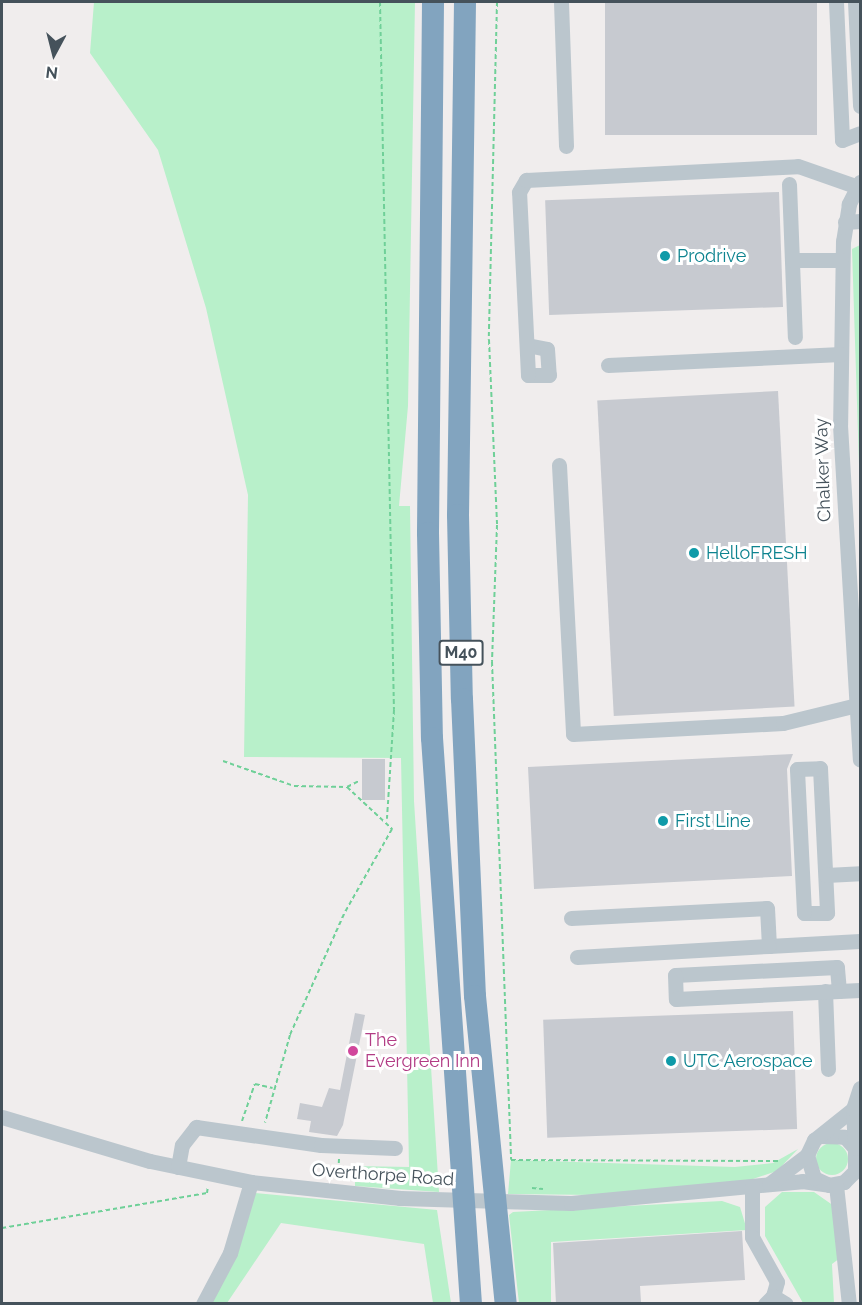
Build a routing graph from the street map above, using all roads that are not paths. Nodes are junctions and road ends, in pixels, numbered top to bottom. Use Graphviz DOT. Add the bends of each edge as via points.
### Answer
graph roads {
  1 [pos="433,2"];
  2 [pos="465,2"];
  3 [pos="561,2"];
  4 [pos="836,2"];
  5 [pos="855,2"];
  6 [pos="861,106"];
  7 [pos="861,133"];
  8 [pos="566,146"];
  9 [pos="789,184"];
  10 [pos="859,185"];
  11 [pos="853,222"];
  12 [pos="792,260"];
  13 [pos="841,260"];
  14 [pos="795,337"];
  15 [pos="527,345"];
  16 [pos="841,354"];
  17 [pos="608,365"];
  18 [pos="559,465"];
  19 [pos="857,705"];
  20 [pos="861,759"];
  21 [pos="861,873"];
  22 [pos="826,875"];
  23 [pos="571,918"];
  24 [pos="861,941"];
  25 [pos="769,946"];
  26 [pos="577,957"];
  27 [pos="861,990"];
  28 [pos="832,991"];
  29 [pos="828,1070"];
  30 [pos="861,1088"];
  31 [pos="853,1108"];
  32 [pos="2,1117"];
  33 [pos="822,1136"];
  34 [pos="395,1148"];
  35 [pos="858,1154"];
  36 [pos="807,1155"];
  37 [pos="178,1167"];
  38 [pos="861,1181"];
  39 [pos="251,1182"];
  40 [pos="770,1184"];
  41 [pos="836,1184"];
  42 [pos="752,1187"];
  43 [pos="775,1301"];
  44 [pos="203,1304"];
  45 [pos="471,1304"];
  46 [pos="506,1304"];
  47 [pos="849,1304"];
  1 -- 45 [label="highway, M40" via="428,533 432,738"];
  2 -- 46 [label="highway, M40" via="458,515 462,699 475,996"];
  3 -- 8 [label="street"];
  4 -- 7 [label="street" via="842,140"];
  5 -- 6 [label="street"];
  9 -- 12 [label="street"];
  10 -- 11 [label="street, Chalker Way"];
  10 -- 15 [label="street" via="798,166 526,180 519,192"];
  11 -- 13 [label="street, Chalker Way"];
  12 -- 13 [label="street"];
  12 -- 14 [label="street"];
  13 -- 16 [label="street, Chalker Way"];
  16 -- 17 [label="street"];
  16 -- 19 [label="street, Chalker Way" via="840,425"];
  18 -- 19 [label="street" via="573,734 783,723"];
  19 -- 20 [label="street, Chalker Way"];
  21 -- 22 [label="street"];
  22 -- 22 [label="street" via="827,913 804,913 797,769 820,768"];
  23 -- 25 [label="street" via="767,908"];
  24 -- 25 [label="street"];
  25 -- 26 [label="street"];
  27 -- 28 [label="street"];
  28 -- 28 [label="street" via="676,999 675,975 837,967"];
  28 -- 29 [label="street"];
  30 -- 31 [label="street"];
  31 -- 33 [label="street"];
  31 -- 35 [label="street"];
  32 -- 37 [label="street, Overthorpe Road"];
  33 -- 35 [label="street" via="845,1137"];
  33 -- 36 [label="street"];
  34 -- 37 [label="street" via="321,1145 196,1127 182,1145"];
  35 -- 41 [label="street" via="855,1171"];
  36 -- 40 [label="street, Overthorpe Road"];
  36 -- 41 [label="street" via="814,1178"];
  37 -- 39 [label="street, Overthorpe Road"];
  38 -- 41 [label="street, Overthorpe Road"];
  39 -- 42 [label="street, Overthorpe Road" via="400,1198 571,1203"];
  39 -- 44 [label="street" via="230,1253"];
  40 -- 41 [label="street, Overthorpe Road"];
  40 -- 42 [label="street, Overthorpe Road"];
  41 -- 47 [label="street"];
  42 -- 43 [label="street" via="752,1237 777,1281"];
}
